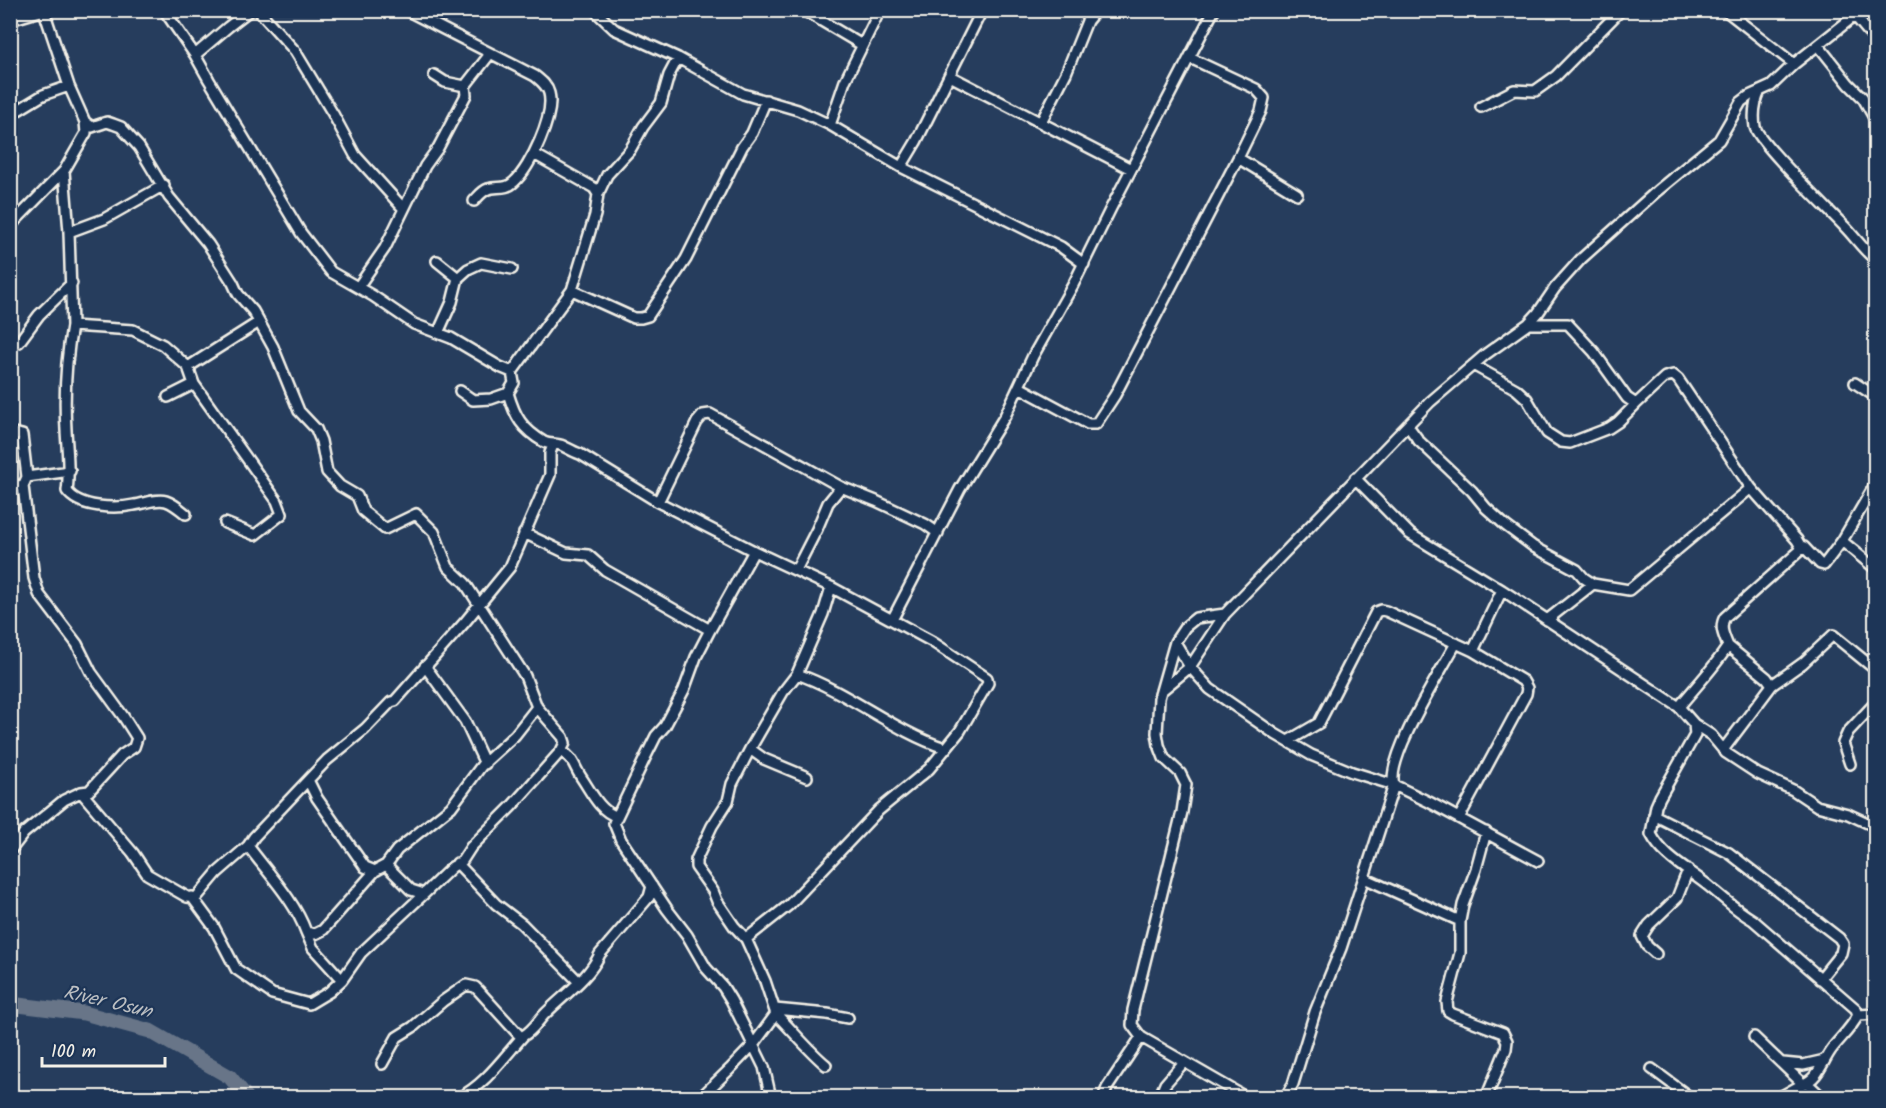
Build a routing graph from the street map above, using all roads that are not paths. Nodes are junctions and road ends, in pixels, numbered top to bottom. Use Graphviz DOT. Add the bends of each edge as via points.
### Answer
graph roads {
  1 [pos="164,10"];
  2 [pos="250,10"];
  3 [pos="258,10"];
  4 [pos="406,10"];
  5 [pos="803,10"];
  6 [pos="880,10"];
  7 [pos="982,10"];
  8 [pos="1096,10"];
  9 [pos="1214,10"];
  10 [pos="1621,10"];
  11 [pos="1725,10"];
  12 [pos="44,11"];
  13 [pos="599,12"];
  14 [pos="1859,13"];
  15 [pos="10,20"];
  16 [pos="1875,41"];
  17 [pos="862,45"];
  18 [pos="1818,45"];
  19 [pos="490,54"];
  20 [pos="195,55"];
  21 [pos="678,58"];
  22 [pos="1190,58"];
  23 [pos="1794,64"];
  24 [pos="434,75"];
  25 [pos="950,76"];
  26 [pos="69,86"];
  27 [pos="465,86"];
  28 [pos="1760,91"];
  29 [pos="766,100"];
  30 [pos="1481,107"];
  31 [pos="10,116"];
  32 [pos="1875,121"];
  33 [pos="1041,122"];
  34 [pos="87,125"];
  35 [pos="830,125"];
  36 [pos="534,154"];
  37 [pos="1238,158"];
  38 [pos="901,167"];
  39 [pos="1131,169"];
  40 [pos="64,171"];
  41 [pos="164,186"];
  42 [pos="598,194"];
  43 [pos="1297,194"];
  44 [pos="474,201"];
  45 [pos="403,207"];
  46 [pos="10,226"];
  47 [pos="69,232"];
  48 [pos="1875,260"];
  49 [pos="437,261"];
  50 [pos="1084,264"];
  51 [pos="513,269"];
  52 [pos="458,278"];
  53 [pos="72,283"];
  54 [pos="358,287"];
  55 [pos="572,290"];
  56 [pos="259,322"];
  57 [pos="1528,324"];
  58 [pos="72,326"];
  59 [pos="438,333"];
  60 [pos="10,345"];
  61 [pos="1473,365"];
  62 [pos="188,367"];
  63 [pos="512,372"];
  64 [pos="1855,383"];
  65 [pos="194,384"];
  66 [pos="1019,387"];
  67 [pos="459,391"];
  68 [pos="508,393"];
  69 [pos="168,397"];
  70 [pos="1875,397"];
  71 [pos="1636,404"];
  72 [pos="1408,426"];
  73 [pos="10,432"];
  74 [pos="553,445"];
  75 [pos="70,471"];
  76 [pos="1355,478"];
  77 [pos="25,482"];
  78 [pos="1875,484"];
  79 [pos="10,486"];
  80 [pos="841,487"];
  81 [pos="1751,488"];
  82 [pos="658,502"];
  83 [pos="186,514"];
  84 [pos="225,524"];
  85 [pos="524,533"];
  86 [pos="938,533"];
  87 [pos="1842,541"];
  88 [pos="1804,547"];
  89 [pos="754,551"];
  90 [pos="796,570"];
  91 [pos="1875,570"];
  92 [pos="1593,584"];
  93 [pos="831,587"];
  94 [pos="1502,590"];
  95 [pos="479,605"];
  96 [pos="1225,614"];
  97 [pos="892,620"];
  98 [pos="1547,620"];
  99 [pos="710,630"];
  100 [pos="1175,642"];
  101 [pos="1456,643"];
  102 [pos="1728,646"];
  103 [pos="1473,651"];
  104 [pos="425,666"];
  105 [pos="1190,667"];
  106 [pos="1875,670"];
  107 [pos="797,674"];
  108 [pos="1772,685"];
  109 [pos="1161,691"];
  110 [pos="1875,702"];
  111 [pos="537,707"];
  112 [pos="1679,707"];
  113 [pos="1694,724"];
  114 [pos="1288,741"];
  115 [pos="945,748"];
  116 [pos="750,749"];
  117 [pos="1723,750"];
  118 [pos="561,751"];
  119 [pos="484,764"];
  120 [pos="1850,764"];
  121 [pos="807,777"];
  122 [pos="308,780"];
  123 [pos="1394,785"];
  124 [pos="81,792"];
  125 [pos="1654,815"];
  126 [pos="616,816"];
  127 [pos="1459,818"];
  128 [pos="1875,827"];
  129 [pos="1486,832"];
  130 [pos="248,846"];
  131 [pos="10,851"];
  132 [pos="1538,861"];
  133 [pos="458,863"];
  134 [pos="386,865"];
  135 [pos="1688,870"];
  136 [pos="375,871"];
  137 [pos="1364,878"];
  138 [pos="652,886"];
  139 [pos="424,894"];
  140 [pos="192,897"];
  141 [pos="1460,921"];
  142 [pos="306,932"];
  143 [pos="746,939"];
  144 [pos="1656,954"];
  145 [pos="1820,979"];
  146 [pos="342,980"];
  147 [pos="579,982"];
  148 [pos="775,1012"];
  149 [pos="1875,1014"];
  150 [pos="1858,1015"];
  151 [pos="848,1018"];
  152 [pos="523,1036"];
  153 [pos="1141,1037"];
  154 [pos="1754,1037"];
  155 [pos="754,1044"];
  156 [pos="1825,1060"];
  157 [pos="1184,1062"];
  158 [pos="1782,1063"];
  159 [pos="382,1064"];
  160 [pos="826,1065"];
  161 [pos="1652,1070"];
  162 [pos="1805,1083"];
  163 [pos="458,1098"];
  164 [pos="700,1098"];
  165 [pos="771,1098"];
  166 [pos="1103,1098"];
  167 [pos="1159,1098"];
  168 [pos="1248,1098"];
  169 [pos="1285,1098"];
  170 [pos="1486,1098"];
  171 [pos="1691,1098"];
  172 [pos="1778,1098"];
  173 [pos="1823,1098"];
  1 -- 20 [label="street"];
  2 -- 20 [label="street"];
  3 -- 45 [label="street" via="295,51 355,155"];
  4 -- 19 [label="street"];
  5 -- 17 [label="street"];
  6 -- 17 [label="street"];
  7 -- 25 [label="street"];
  8 -- 33 [label="street" via="1087,21"];
  9 -- 22 [label="street"];
  10 -- 30 [label="street" via="1556,76 1535,91 1514,90"];
  11 -- 23 [label="street"];
  12 -- 15 [label="street"];
  12 -- 26 [label="street"];
  13 -- 21 [label="street" via="614,29"];
  14 -- 16 [label="street"];
  14 -- 18 [label="street"];
  17 -- 35 [label="street"];
  18 -- 23 [label="street"];
  18 -- 32 [label="street" via="1863,98"];
  19 -- 27 [label="street"];
  19 -- 36 [label="street" via="535,76 550,95 545,128"];
  20 -- 54 [label="street" via="301,233 331,273"];
  21 -- 29 [label="street" via="743,94"];
  21 -- 42 [label="street" via="661,103 630,150 607,175"];
  22 -- 37 [label="street" via="1256,89 1264,98"];
  22 -- 39 [label="street"];
  23 -- 28 [label="street"];
  24 -- 27 [label="street"];
  25 -- 33 [label="street"];
  25 -- 38 [label="street"];
  26 -- 31 [label="street" via="43,95"];
  26 -- 34 [label="street"];
  27 -- 45 [label="street" via="466,96"];
  28 -- 48 [label="street" via="1754,107 1755,129"];
  28 -- 57 [label="street" via="1737,106 1719,140 1581,259"];
  29 -- 35 [label="street"];
  29 -- 55 [label="street" via="686,259 648,316 634,318"];
  33 -- 39 [label="street"];
  34 -- 40 [label="street" via="84,138"];
  34 -- 41 [label="street" via="107,123 120,127 139,147"];
  35 -- 38 [label="street"];
  36 -- 42 [label="street"];
  36 -- 44 [label="street" via="514,183 505,188 489,188"];
  37 -- 43 [label="street"];
  37 -- 66 [label="street" via="1115,395 1096,424 1088,424"];
  38 -- 50 [label="street" via="1061,247"];
  39 -- 50 [label="street"];
  40 -- 46 [label="street"];
  40 -- 47 [label="street"];
  41 -- 47 [label="street" via="104,219"];
  41 -- 56 [label="street"];
  42 -- 55 [label="street"];
  45 -- 54 [label="street" via="385,248"];
  47 -- 53 [label="street"];
  49 -- 52 [label="street"];
  50 -- 66 [label="street"];
  51 -- 52 [label="street" via="481,263"];
  52 -- 59 [label="street"];
  53 -- 58 [label="street"];
  53 -- 60 [label="street" via="39,315 19,342"];
  54 -- 59 [label="street" via="414,324"];
  55 -- 63 [label="street"];
  56 -- 62 [label="street"];
  56 -- 95 [label="street" via="299,411 316,429 327,472 357,496 363,511 385,529 416,514 434,532 448,567 465,583"];
  57 -- 61 [label="street"];
  57 -- 71 [label="street" via="1568,324"];
  58 -- 62 [label="street" via="133,330 163,345"];
  58 -- 75 [label="street" via="65,403"];
  59 -- 63 [label="street"];
  61 -- 71 [label="street" via="1516,389 1527,399 1547,434 1561,442 1570,443 1609,428"];
  61 -- 72 [label="street"];
  62 -- 65 [label="street"];
  63 -- 68 [label="street" via="514,383"];
  64 -- 70 [label="street"];
  65 -- 69 [label="street"];
  65 -- 84 [label="street" via="277,501 282,514 255,534"];
  66 -- 86 [label="street"];
  67 -- 68 [label="street" via="473,400"];
  68 -- 74 [label="street" via="521,425"];
  71 -- 81 [label="street" via="1665,377 1672,375 1678,379"];
  72 -- 76 [label="street"];
  72 -- 92 [label="street" via="1506,526"];
  73 -- 77 [label="street" via="22,435"];
  74 -- 82 [label="street" via="580,454"];
  74 -- 85 [label="street" via="550,475"];
  75 -- 77 [label="street"];
  75 -- 83 [label="street" via="67,491 86,503 123,507 157,500 166,501"];
  76 -- 94 [label="street" via="1410,534"];
  76 -- 96 [label="street"];
  77 -- 79 [label="street"];
  77 -- 124 [label="street" via="39,594 77,644 91,672 136,738 134,747 89,790"];
  78 -- 87 [label="street"];
  80 -- 82 [label="street" via="706,414 697,422"];
  80 -- 86 [label="street"];
  80 -- 90 [label="street" via="828,503"];
  81 -- 88 [label="street"];
  81 -- 92 [label="street" via="1629,590"];
  82 -- 89 [label="street"];
  85 -- 95 [label="street" via="510,567"];
  85 -- 99 [label="street" via="566,553 588,555 605,570"];
  86 -- 97 [label="street"];
  87 -- 88 [label="street" via="1824,565"];
  87 -- 91 [label="street"];
  88 -- 102 [label="street" via="1725,617 1721,623"];
  89 -- 90 [label="street"];
  89 -- 99 [label="street"];
  90 -- 93 [label="street"];
  92 -- 98 [label="street"];
  93 -- 97 [label="street"];
  93 -- 107 [label="street"];
  94 -- 98 [label="street"];
  94 -- 103 [label="street"];
  95 -- 104 [label="street"];
  95 -- 111 [label="street" via="525,676"];
  96 -- 100 [label="street" via="1196,618"];
  96 -- 105 [label="street"];
  97 -- 115 [label="street" via="987,678 978,703"];
  98 -- 112 [label="street"];
  99 -- 126 [label="street" via="684,690"];
  100 -- 105 [label="street"];
  100 -- 109 [label="street"];
  101 -- 103 [label="street"];
  101 -- 114 [label="street" via="1386,611 1376,612 1319,723"];
  101 -- 123 [label="street" via="1406,734 1392,775"];
  102 -- 108 [label="street"];
  102 -- 112 [label="street"];
  103 -- 127 [label="street" via="1510,672 1527,688"];
  104 -- 119 [label="street" via="465,721"];
  104 -- 122 [label="street" via="395,701"];
  105 -- 109 [label="street"];
  105 -- 114 [label="street" via="1210,689"];
  106 -- 108 [label="street" via="1833,635"];
  107 -- 115 [label="street"];
  107 -- 116 [label="street"];
  108 -- 117 [label="street"];
  109 -- 153 [label="street" via="1157,709 1160,745 1164,758 1186,785 1133,1010 1132,1025"];
  110 -- 120 [label="street" via="1846,738"];
  111 -- 118 [label="street" via="564,737"];
  111 -- 119 [label="street"];
  112 -- 113 [label="street"];
  113 -- 117 [label="street" via="1711,735"];
  113 -- 125 [label="street" via="1695,735"];
  114 -- 123 [label="street" via="1352,772"];
  115 -- 143 [label="street" via="928,769 879,810 811,883"];
  116 -- 121 [label="street"];
  116 -- 143 [label="street" via="696,860 696,867 717,901"];
  117 -- 128 [label="street" via="1817,806 1848,814"];
  118 -- 126 [label="street" via="575,763 605,811"];
  118 -- 133 [label="street"];
  119 -- 134 [label="street" via="451,807 397,850"];
  122 -- 130 [label="street"];
  122 -- 136 [label="street" via="366,867"];
  123 -- 127 [label="street"];
  123 -- 137 [label="street"];
  124 -- 131 [label="street" via="34,824"];
  124 -- 140 [label="street" via="147,874"];
  125 -- 135 [label="street" via="1651,834 1655,843"];
  125 -- 145 [label="street" via="1729,853 1839,938 1843,944 1841,953"];
  126 -- 138 [label="street" via="614,823 621,840"];
  127 -- 129 [label="street"];
  129 -- 132 [label="street"];
  129 -- 141 [label="street"];
  130 -- 140 [label="street"];
  130 -- 142 [label="street"];
  133 -- 139 [label="street"];
  133 -- 147 [label="street"];
  134 -- 136 [label="street"];
  134 -- 139 [label="street" via="411,890"];
  135 -- 144 [label="street" via="1677,898 1641,938"];
  135 -- 145 [label="street"];
  136 -- 142 [label="street" via="323,930 315,934"];
  137 -- 141 [label="street"];
  137 -- 169 [label="street"];
  138 -- 147 [label="street" via="649,897"];
  138 -- 155 [label="street" via="723,987"];
  139 -- 146 [label="street" via="361,953"];
  140 -- 146 [label="street" via="214,927 236,969 272,994 309,1004"];
  141 -- 170 [label="street" via="1460,953 1448,1011 1503,1033 1507,1041"];
  142 -- 146 [label="street" via="313,948"];
  143 -- 148 [label="street"];
  145 -- 150 [label="street"];
  147 -- 152 [label="street"];
  148 -- 151 [label="street"];
  148 -- 155 [label="street"];
  148 -- 160 [label="street"];
  149 -- 150 [label="street"];
  150 -- 156 [label="street"];
  152 -- 159 [label="street" via="514,1031 479,990 466,985 398,1037"];
  152 -- 163 [label="street" via="468,1093"];
  153 -- 157 [label="street"];
  153 -- 166 [label="street"];
  154 -- 158 [label="street"];
  155 -- 164 [label="street"];
  155 -- 165 [label="street"];
  156 -- 158 [label="street" via="1803,1065"];
  156 -- 162 [label="street"];
  157 -- 167 [label="street" via="1164,1084"];
  157 -- 168 [label="street"];
  158 -- 162 [label="street"];
  161 -- 171 [label="street"];
  162 -- 172 [label="street"];
  162 -- 173 [label="street"];
}
